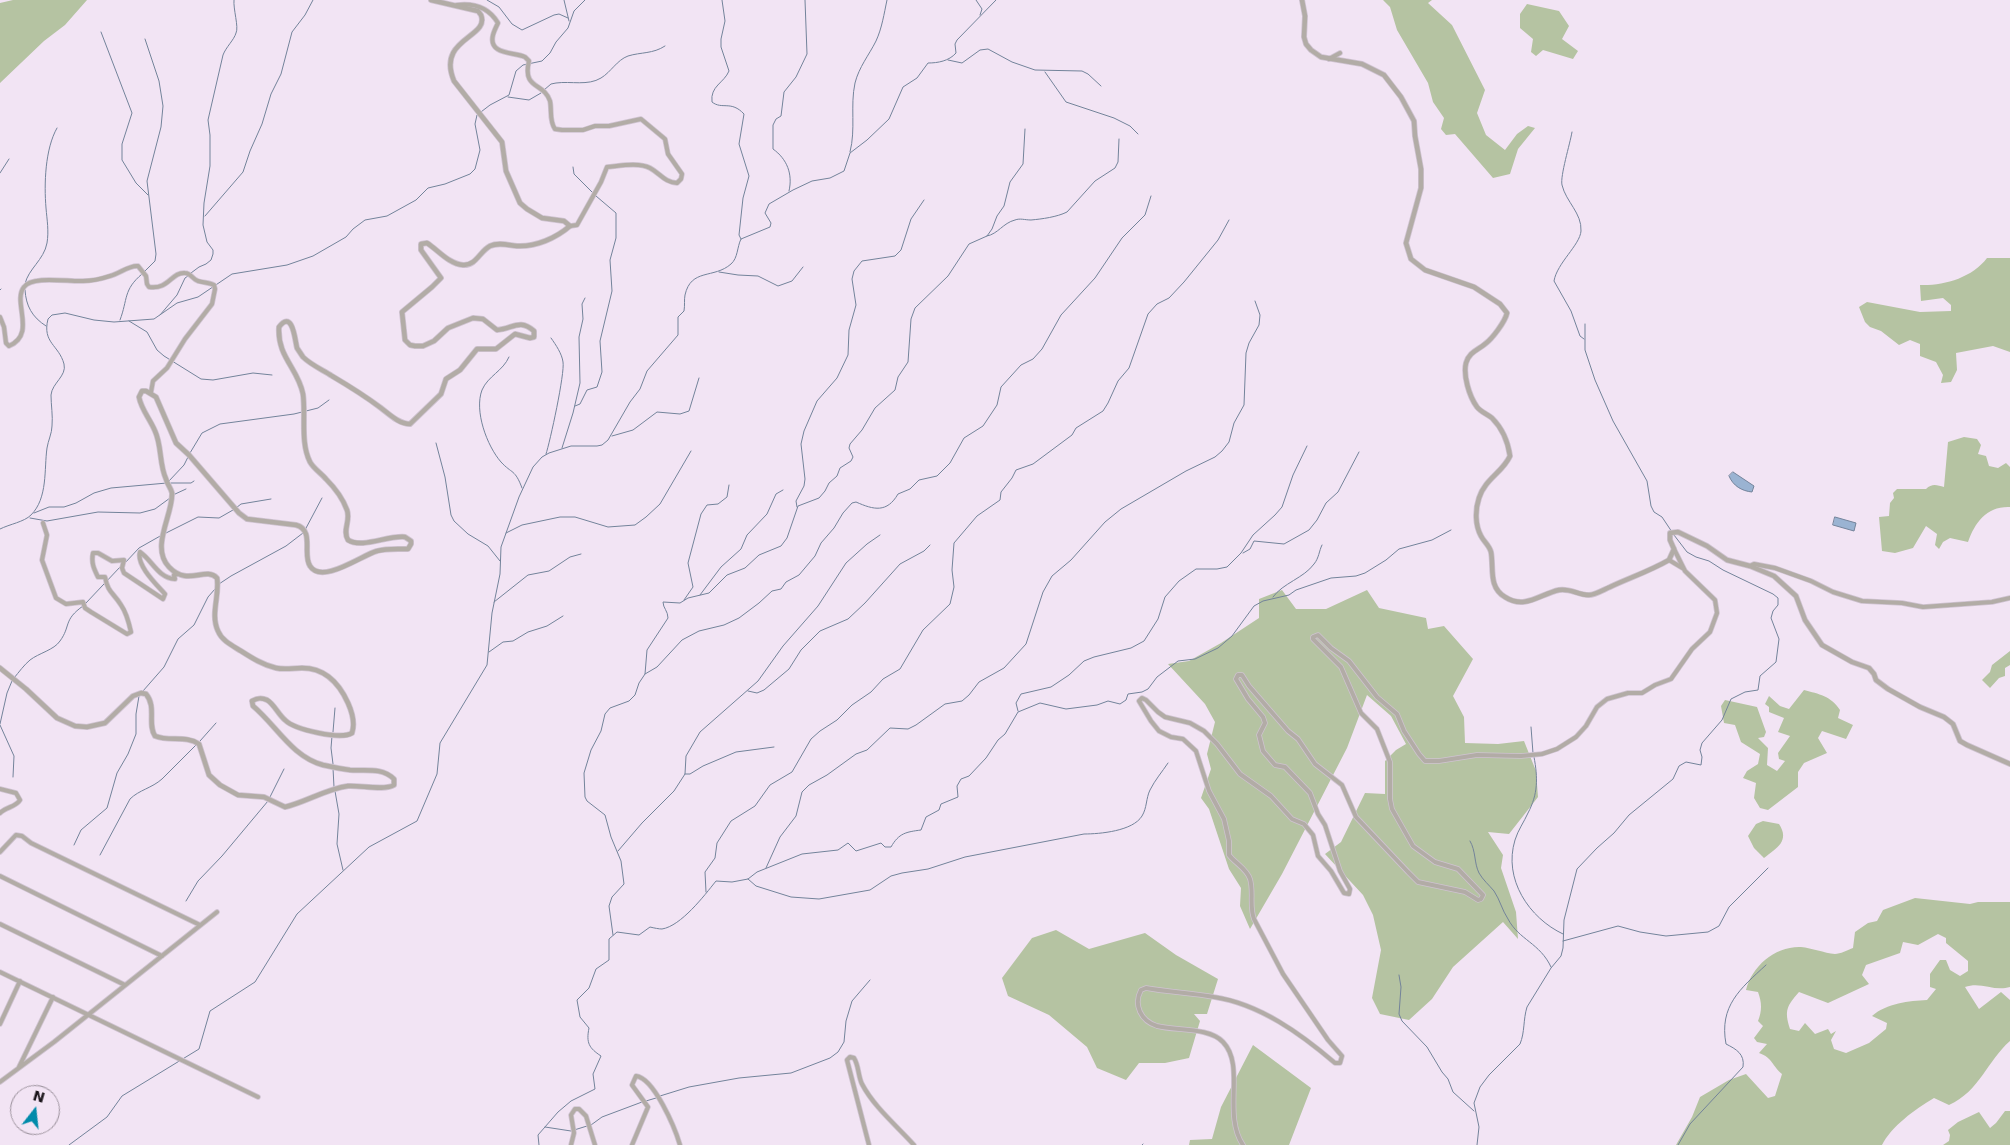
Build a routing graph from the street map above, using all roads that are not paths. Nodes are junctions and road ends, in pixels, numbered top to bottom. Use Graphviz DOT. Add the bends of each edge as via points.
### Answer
graph roads {
  1 [pos="431,0"];
  2 [pos="1302,0"];
  3 [pos="452,6"];
  4 [pos="1340,53"];
  5 [pos="1329,59"];
  6 [pos="570,226"];
  7 [pos="0,317"];
  8 [pos="150,392"];
  9 [pos="43,522"];
  10 [pos="1674,550"];
  11 [pos="1669,560"];
  12 [pos="1750,566"];
  13 [pos="1684,569"];
  14 [pos="178,574"];
  15 [pos="2010,598"];
  16 [pos="0,668"];
  17 [pos="2010,764"];
  18 [pos="0,789"];
  19 [pos="0,813"];
  20 [pos="0,852"];
  21 [pos="0,876"];
  22 [pos="217,912"];
  23 [pos="0,924"];
  24 [pos="200,925"];
  25 [pos="162,956"];
  26 [pos="0,972"];
  27 [pos="20,981"];
  28 [pos="126,985"];
  29 [pos="53,997"];
  30 [pos="88,1014"];
  31 [pos="0,1024"];
  32 [pos="18,1067"];
  33 [pos="0,1082"];
  34 [pos="258,1097"];
  35 [pos="572,1145"];
  36 [pos="595,1145"];
  37 [pos="632,1145"];
  38 [pos="680,1145"];
  39 [pos="869,1145"];
  40 [pos="914,1145"];
  41 [pos="1243,1145"];
  1 -- 3 [label="street"];
  2 -- 5 [label="street" via="1306,44 1316,54"];
  3 -- 6 [label="street" via="478,11 483,18 477,30 458,44 452,53 450,71 454,81 502,142 506,171 520,203 542,218 564,221"];
  3 -- 6 [label="street" via="473,5 494,17 498,23 493,34 496,47 528,61 528,79 550,100 556,129 583,130 641,119 665,139 668,154 682,174 677,183 670,182 650,168 606,166 601,182 577,225"];
  4 -- 5 [label="street"];
  5 -- 11 [label="street" via="1362,64 1384,75 1414,121 1422,168 1421,188 1406,243 1410,259 1425,270 1474,287 1500,304 1507,313 1489,340 1468,358 1465,370 1473,402 1492,419 1506,438 1510,456 1487,482 1477,507 1481,536 1490,548 1493,583 1497,590 1504,597 1524,602 1532,602 1558,590 1591,595"];
  6 -- 8 [label="street" via="555,236 530,245 489,246 466,266 454,262 427,243 421,244 420,250 441,278 402,312 405,340 410,345 424,346 448,328 478,318 497,330 522,324 531,328 534,334 532,338 515,334 496,349 477,349 460,370 446,379 441,394 410,424 402,423 307,360 298,351 291,324 286,322 279,327 281,348 302,394 305,442 310,461 347,509 346,537 354,543 405,537 411,544 408,549 378,550 335,570 314,570 309,564 308,543 302,528 247,518 239,513 176,443 156,397"];
  7 -- 8 [label="street" via="9,346 20,336 24,325 20,298 26,284 44,280 97,280 134,265 146,276 149,287 167,285 174,276 186,273 195,280 214,285 212,304 167,368 152,381"];
  8 -- 14 [label="street" via="142,391 139,397 157,436 163,472 172,494 162,553 168,566"];
  9 -- 14 [label="street" via="46,535 42,560 56,598 66,604 83,602 85,608 127,634 131,632 123,607 108,589 105,577 98,577 94,570 93,554 98,553 112,561 124,560 124,572 163,598 164,594 142,567 138,558 140,552 169,579 175,579 174,575"];
  10 -- 11 [label="street"];
  10 -- 12 [label="street" via="1670,533 1675,531 1727,560"];
  10 -- 13 [label="street"];
  11 -- 13 [label="street"];
  12 -- 15 [label="street" via="1775,568 1862,601 1902,602 1923,607"];
  12 -- 17 [label="street" via="1774,576 1792,592 1822,645 1869,668 1876,680 1888,689 1944,717 1953,724 1960,741 1966,745"];
  13 -- 41 [label="street" via="1715,600 1717,613 1710,632 1692,649 1671,679 1642,694 1628,693 1607,699 1597,707 1576,737 1542,754 1425,760 1397,714 1377,697 1349,661 1318,634 1313,637 1341,667 1361,713 1377,729 1390,762 1392,808 1413,846 1434,862 1458,869 1482,891 1481,900 1454,889 1418,882 1364,827 1342,785 1315,764 1298,739 1242,675 1236,679 1265,723 1260,736 1263,752 1274,765 1285,767 1310,793 1350,889 1349,894 1344,893 1318,856 1311,831 1287,814 1272,796 1240,774 1204,731 1190,723 1165,717 1142,698 1139,701 1160,731 1183,739 1196,751 1209,791 1224,819 1229,855 1251,880 1254,919 1283,974 1342,1056 1340,1063 1335,1063 1283,1024 1242,1004 1216,997 1141,990 1138,1005 1142,1017 1149,1022 1216,1037 1229,1050 1233,1066 1233,1120 1236,1136"];
  14 -- 16 [label="street" via="188,577 208,574 217,578 216,623 226,642 274,668 306,668 321,672 336,682 351,710 352,733 345,736 298,728 285,720 269,701 257,698 252,701 284,739 315,763 348,770 382,771 394,778 394,785 388,788 346,787 285,806 264,797 238,795 210,775 199,744 188,739 155,736 151,728 151,705 146,694 133,696 105,723 75,726 56,718"];
  18 -- 19 [label="street" via="16,793 20,800"];
  20 -- 24 [label="street" via="16,835 22,836"];
  21 -- 25 [label="street"];
  22 -- 24 [label="street"];
  23 -- 28 [label="street"];
  24 -- 25 [label="street"];
  25 -- 28 [label="street"];
  26 -- 27 [label="street"];
  27 -- 29 [label="street"];
  27 -- 31 [label="street"];
  28 -- 30 [label="street"];
  29 -- 30 [label="street"];
  29 -- 32 [label="street"];
  30 -- 32 [label="street"];
  30 -- 34 [label="street"];
  32 -- 33 [label="street"];
  35 -- 36 [label="street" via="571,1115 579,1109 586,1116"];
  37 -- 38 [label="street" via="648,1107 632,1084 636,1076 644,1078 662,1100"];
  39 -- 40 [label="street" via="847,1060 850,1057 856,1061 866,1090"];
}
